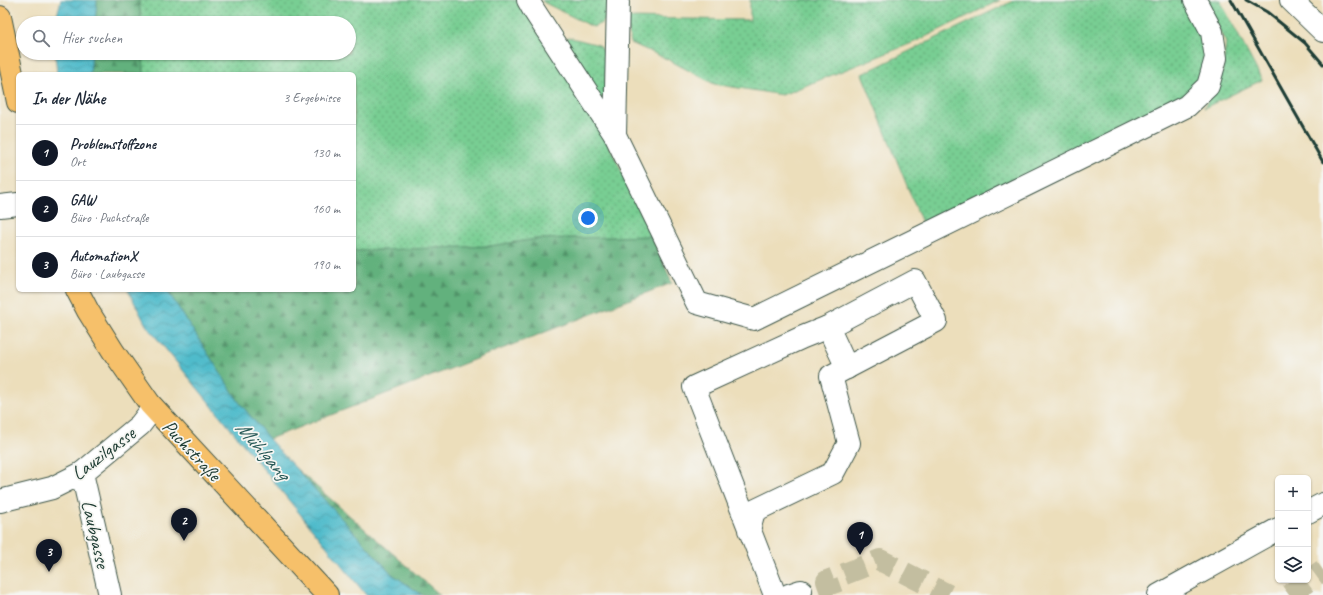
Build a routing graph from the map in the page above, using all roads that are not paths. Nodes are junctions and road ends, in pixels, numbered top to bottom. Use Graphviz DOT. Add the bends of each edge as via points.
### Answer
graph roads {
  1 [pos="528,0"];
  2 [pos="618,0"];
  3 [pos="1195,0"];
  4 [pos="1291,0"];
  5 [pos="0,17"];
  6 [pos="1323,31"];
  7 [pos="16,93"];
  8 [pos="614,135"];
  9 [pos="16,204"];
  10 [pos="0,206"];
  11 [pos="79,292"];
  12 [pos="828,326"];
  13 [pos="847,368"];
  14 [pos="153,408"];
  15 [pos="82,474"];
  16 [pos="0,501"];
  17 [pos="1323,504"];
  18 [pos="1310,511"];
  19 [pos="749,530"];
  20 [pos="1275,531"];
  21 [pos="110,595"];
  22 [pos="327,595"];
  23 [pos="775,595"];
  24 [pos="1159,595"];
  1 -- 8 [label="street"];
  2 -- 8 [label="street"];
  3 -- 8 [label="street" via="1212,32 1216,58 1208,86 1187,106 754,319 697,303"];
  4 -- 6 [label="street"];
  5 -- 7 [label="main road"];
  9 -- 10 [label="street"];
  11 -- 14 [label="main road, Puchstraße" via="113,351"];
  12 -- 13 [label="street"];
  12 -- 13 [label="street" via="915,281 936,321"];
  12 -- 19 [label="street" via="694,388"];
  13 -- 19 [label="street" via="831,376 850,443 833,473 754,511"];
  14 -- 15 [label="street, Lauzilgasse" via="140,425"];
  14 -- 22 [label="main road, Puchstraße"];
  15 -- 16 [label="street, Lauzilgasse" via="52,488"];
  15 -- 21 [label="street, Laubgasse"];
  17 -- 18 [label="street"];
  19 -- 23 [label="street"];
  20 -- 24 [label="street"];
}
